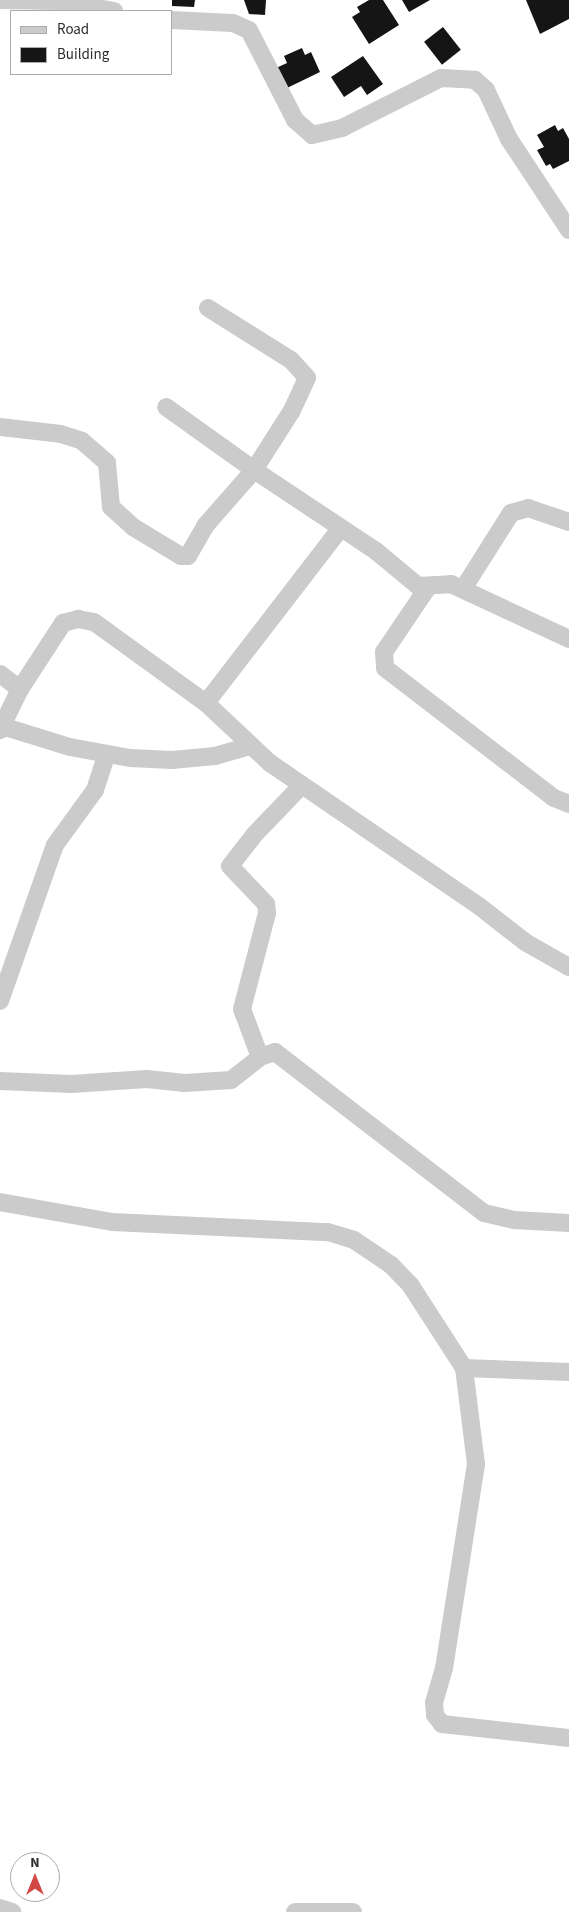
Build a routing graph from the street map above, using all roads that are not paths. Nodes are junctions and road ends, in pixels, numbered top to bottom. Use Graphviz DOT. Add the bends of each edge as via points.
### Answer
graph roads {
  1 [pos="0,0"];
  2 [pos="109,10"];
  3 [pos="172,20"];
  4 [pos="569,230"];
  5 [pos="208,308"];
  6 [pos="166,407"];
  7 [pos="0,427"];
  8 [pos="254,470"];
  9 [pos="569,522"];
  10 [pos="339,530"];
  11 [pos="428,587"];
  12 [pos="463,590"];
  13 [pos="569,639"];
  14 [pos="0,674"];
  15 [pos="20,689"];
  16 [pos="206,703"];
  17 [pos="1,728"];
  18 [pos="251,746"];
  19 [pos="106,756"];
  20 [pos="301,786"];
  21 [pos="569,804"];
  22 [pos="569,967"];
  23 [pos="0,1001"];
  24 [pos="260,1057"];
  25 [pos="0,1082"];
  26 [pos="0,1202"];
  27 [pos="569,1223"];
  28 [pos="464,1368"];
  29 [pos="569,1372"];
  30 [pos="569,1738"];
  31 [pos="0,1908"];
  32 [pos="12,1912"];
  33 [pos="295,1912"];
  34 [pos="353,1912"];
  1 -- 2 [label="street" via="58,0"];
  3 -- 4 [label="street" via="232,23 249,30 295,120 312,135 342,128 441,78 475,80 486,90 509,139"];
  5 -- 8 [label="street" via="291,360 307,378 291,412"];
  6 -- 8 [label="street"];
  7 -- 8 [label="street" via="61,434 82,441 107,463 111,507 133,527 181,556 193,552 205,526"];
  8 -- 10 [label="street"];
  9 -- 12 [label="street" via="528,508 511,512"];
  10 -- 11 [label="street" via="376,551 418,586"];
  10 -- 16 [label="street"];
  11 -- 12 [label="street" via="446,583"];
  11 -- 21 [label="street" via="384,652 385,668 554,798"];
  12 -- 13 [label="street"];
  14 -- 15 [label="street"];
  15 -- 16 [label="street" via="63,623 87,619 120,638"];
  15 -- 17 [label="street"];
  16 -- 18 [label="street"];
  17 -- 19 [label="street"];
  18 -- 19 [label="street" via="215,756 172,760"];
  18 -- 20 [label="street"];
  19 -- 23 [label="street" via="95,790 55,845"];
  20 -- 22 [label="street" via="479,906 525,942"];
  20 -- 24 [label="street" via="254,834 230,866 266,904 264,934 242,1009"];
  24 -- 25 [label="street" via="230,1080 185,1083 147,1079 71,1084"];
  24 -- 27 [label="street" via="274,1052 291,1063 484,1213 514,1220"];
  26 -- 28 [label="street" via="112,1222 304,1228 354,1240 391,1265 411,1286"];
  28 -- 29 [label="street"];
  28 -- 30 [label="street" via="476,1464 444,1668 434,1704 435,1715 442,1724"];
  31 -- 32 [label="street"];
  33 -- 34 [label="street"];
}
